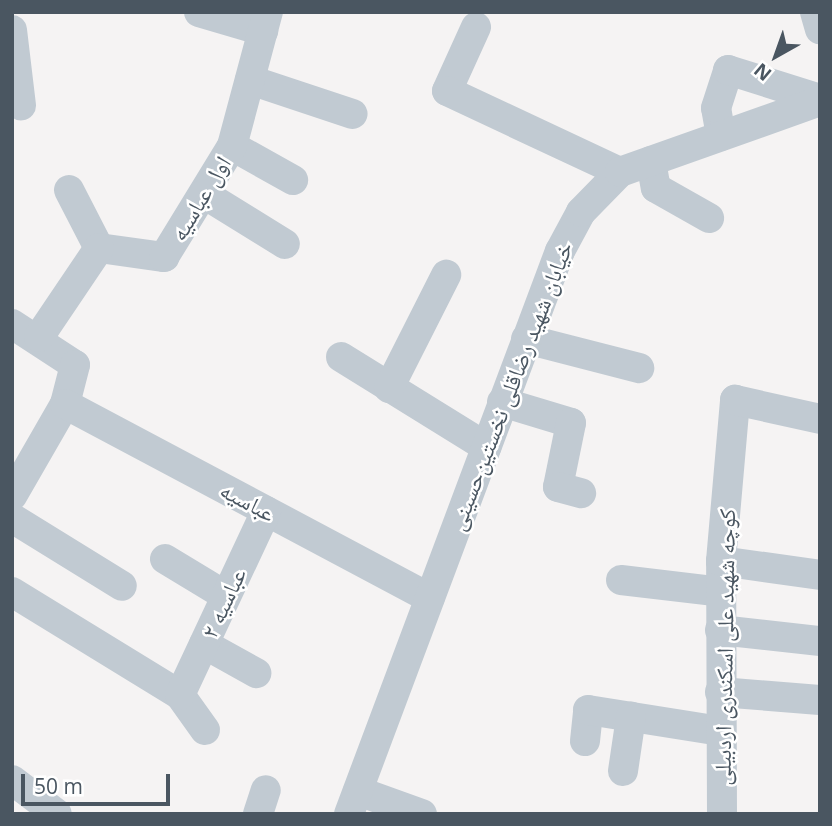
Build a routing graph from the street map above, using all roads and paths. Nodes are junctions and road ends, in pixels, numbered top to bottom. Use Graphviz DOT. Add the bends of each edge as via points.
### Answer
graph roads {
  1 [pos="199,12"];
  2 [pos="814,12"];
  3 [pos="265,22"];
  4 [pos="476,27"];
  5 [pos="820,29"];
  6 [pos="12,30"];
  7 [pos="250,80"];
  8 [pos="820,100"];
  9 [pos="21,105"];
  10 [pos="353,114"];
  11 [pos="721,136"];
  12 [pos="232,146"];
  13 [pos="651,161"];
  14 [pos="620,172"];
  15 [pos="293,180"];
  16 [pos="69,190"];
  17 [pos="204,194"];
  18 [pos="709,218"];
  19 [pos="285,244"];
  20 [pos="99,248"];
  21 [pos="446,275"];
  22 [pos="12,324"];
  23 [pos="39,337"];
  24 [pos="526,339"];
  25 [pos="341,357"];
  26 [pos="639,368"];
  27 [pos="389,388"];
  28 [pos="502,402"];
  29 [pos="65,404"];
  30 [pos="820,419"];
  31 [pos="486,447"];
  32 [pos="582,493"];
  33 [pos="12,496"];
  34 [pos="267,511"];
  35 [pos="12,518"];
  36 [pos="165,559"];
  37 [pos="721,561"];
  38 [pos="820,575"];
  39 [pos="621,580"];
  40 [pos="122,586"];
  41 [pos="12,592"];
  42 [pos="721,592"];
  43 [pos="226,596"];
  44 [pos="430,598"];
  45 [pos="720,630"];
  46 [pos="820,642"];
  47 [pos="204,645"];
  48 [pos="256,673"];
  49 [pos="720,692"];
  50 [pos="180,695"];
  51 [pos="820,700"];
  52 [pos="631,717"];
  53 [pos="205,730"];
  54 [pos="720,731"];
  55 [pos="584,741"];
  56 [pos="623,771"];
  57 [pos="12,780"];
  58 [pos="354,802"];
  59 [pos="57,814"];
  60 [pos="422,814"];
  61 [pos="722,814"];
  1 -- 3 [label="street"];
  2 -- 5 [label="street"];
  3 -- 7 [label="street, اول عباسیه"];
  4 -- 14 [label="street" via="447,90"];
  6 -- 9 [label="street"];
  7 -- 10 [label="street"];
  7 -- 12 [label="street, اول عباسیه"];
  8 -- 11 [label="street, خیابان شهید رضاقلی نخستین‌حسینی"];
  8 -- 11 [label="street" via="728,70 716,108"];
  11 -- 13 [label="street, خیابان شهید رضاقلی نخستین‌حسینی"];
  12 -- 15 [label="street"];
  12 -- 17 [label="street, اول عباسیه"];
  13 -- 14 [label="street, خیابان شهید رضاقلی نخستین‌حسینی"];
  13 -- 18 [label="street" via="656,188"];
  14 -- 24 [label="street, خیابان شهید رضاقلی نخستین‌حسینی" via="581,212"];
  16 -- 20 [label="street"];
  17 -- 19 [label="street"];
  17 -- 20 [label="street, اول عباسیه" via="164,257"];
  20 -- 23 [label="street"];
  21 -- 27 [label="street"];
  22 -- 23 [label="street"];
  23 -- 29 [label="street" via="75,365"];
  24 -- 26 [label="street"];
  24 -- 28 [label="street, خیابان شهید رضاقلی نخستین‌حسینی"];
  25 -- 27 [label="street"];
  27 -- 31 [label="street"];
  28 -- 31 [label="street, خیابان شهید رضاقلی نخستین‌حسینی"];
  28 -- 32 [label="street" via="572,423 558,487"];
  29 -- 33 [label="street"];
  29 -- 34 [label="street, عباسیه"];
  30 -- 37 [label="street, کوچه شهید علی اسکندری اردبیلی" via="735,400"];
  31 -- 44 [label="street, خیابان شهید رضاقلی نخستین‌حسینی"];
  34 -- 43 [label="street, عباسیه ۲"];
  34 -- 44 [label="street, عباسیه"];
  35 -- 40 [label="street"];
  36 -- 43 [label="street"];
  37 -- 38 [label="street"];
  37 -- 42 [label="street, کوچه شهید علی اسکندری اردبیلی"];
  39 -- 42 [label="street"];
  41 -- 50 [label="street"];
  42 -- 45 [label="street, کوچه شهید علی اسکندری اردبیلی"];
  43 -- 47 [label="street, عباسیه ۲"];
  44 -- 58 [label="street, خیابان شهید رضاقلی نخستین‌حسینی"];
  45 -- 46 [label="street"];
  45 -- 49 [label="street, کوچه شهید علی اسکندری اردبیلی"];
  47 -- 48 [label="street"];
  47 -- 50 [label="street, عباسیه ۲"];
  49 -- 51 [label="street"];
  49 -- 54 [label="street, کوچه شهید علی اسکندری اردبیلی"];
  50 -- 53 [label="street"];
  52 -- 54 [label="street"];
  52 -- 55 [label="street" via="588,710"];
  52 -- 56 [label="street"];
  54 -- 61 [label="street, کوچه شهید علی اسکندری اردبیلی"];
  57 -- 59 [label="street"];
  58 -- 60 [label="street"];
}
